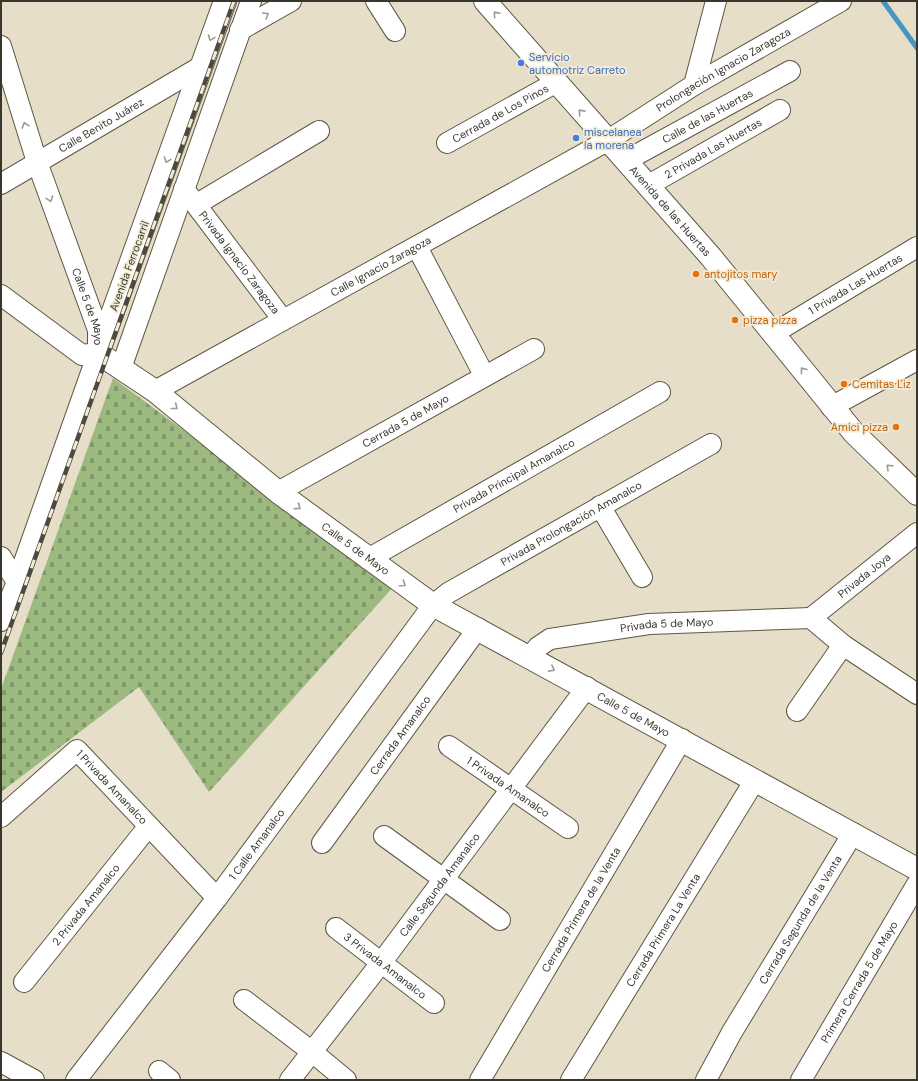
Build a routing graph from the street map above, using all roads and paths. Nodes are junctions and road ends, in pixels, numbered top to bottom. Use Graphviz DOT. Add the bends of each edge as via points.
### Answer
graph roads {
  1 [pos="225,1"];
  2 [pos="251,1"];
  3 [pos="291,1"];
  4 [pos="376,1"];
  5 [pos="485,1"];
  6 [pos="716,1"];
  7 [pos="841,1"];
  8 [pos="240,30"];
  9 [pos="395,31"];
  10 [pos="1,46"];
  11 [pos="200,67"];
  12 [pos="790,71"];
  13 [pos="555,83"];
  14 [pos="694,85"];
  15 [pos="780,110"];
  16 [pos="319,131"];
  17 [pos="607,141"];
  18 [pos="446,144"];
  19 [pos="625,161"];
  20 [pos="37,162"];
  21 [pos="1,184"];
  22 [pos="647,186"];
  23 [pos="184,188"];
  24 [pos="197,204"];
  25 [pos="417,247"];
  26 [pos="917,247"];
  27 [pos="1,295"];
  28 [pos="283,320"];
  29 [pos="774,333"];
  30 [pos="534,349"];
  31 [pos="98,353"];
  32 [pos="917,360"];
  33 [pos="121,368"];
  34 [pos="484,376"];
  35 [pos="155,391"];
  36 [pos="660,392"];
  37 [pos="831,407"];
  38 [pos="711,444"];
  39 [pos="278,492"];
  40 [pos="917,494"];
  41 [pos="600,506"];
  42 [pos="917,533"];
  43 [pos="1,557"];
  44 [pos="368,559"];
  45 [pos="642,577"];
  46 [pos="17,582"];
  47 [pos="433,605"];
  48 [pos="811,618"];
  49 [pos="1,621"];
  50 [pos="478,628"];
  51 [pos="843,645"];
  52 [pos="530,657"];
  53 [pos="586,687"];
  54 [pos="917,694"];
  55 [pos="797,711"];
  56 [pos="682,739"];
  57 [pos="449,746"];
  58 [pos="755,780"];
  59 [pos="510,789"];
  60 [pos="1,817"];
  61 [pos="148,827"];
  62 [pos="568,828"];
  63 [pos="853,833"];
  64 [pos="384,836"];
  65 [pos="322,843"];
  66 [pos="917,869"];
  67 [pos="444,879"];
  68 [pos="917,884"];
  69 [pos="217,898"];
  70 [pos="500,920"];
  71 [pos="336,928"];
  72 [pos="381,963"];
  73 [pos="24,982"];
  74 [pos="244,1000"];
  75 [pos="434,1003"];
  76 [pos="311,1051"];
  77 [pos="1,1062"];
  78 [pos="34,1080"];
  79 [pos="76,1080"];
  80 [pos="290,1080"];
  81 [pos="346,1080"];
  82 [pos="480,1080"];
  83 [pos="571,1080"];
  84 [pos="706,1080"];
  85 [pos="801,1080"];
  1 -- 11 [label="street, Avenida Ferrocarril, one-way"];
  2 -- 8 [label="street"];
  8 -- 3 [label="street, one-way"];
  4 -- 9 [label="street"];
  13 -- 5 [label="street, Avenida de las Huertas, one-way"];
  6 -- 14 [label="street"];
  7 -- 14 [label="street, Prolongación Ignacio Zaragoza"];
  8 -- 23 [label="street"];
  20 -- 10 [label="street, Calle 5 de Mayo, one-way"];
  11 -- 20 [label="street, Calle Benito Juárez"];
  11 -- 31 [label="street, Avenida Ferrocarril, one-way"];
  12 -- 19 [label="street, Calle de las Huertas"];
  17 -- 13 [label="street, Avenida de las Huertas, one-way"];
  13 -- 18 [label="street, Cerrada de Los Pinos"];
  14 -- 17 [label="street, Prolongación Ignacio Zaragoza"];
  15 -- 22 [label="street, 2 Privada Las Huertas"];
  16 -- 24 [label="street, Privada Ignacio Zaragoza"];
  17 -- 19 [label="street, Avenida de las Huertas"];
  17 -- 25 [label="street, Calle Ignacio Zaragoza"];
  19 -- 22 [label="street, Avenida de las Huertas"];
  20 -- 21 [label="street, Calle Benito Juárez"];
  20 -- 31 [label="street, Calle 5 de Mayo, one-way" via="98,330"];
  22 -- 29 [label="street, Avenida de las Huertas" via="711,257"];
  23 -- 24 [label="street, Privada Ignacio Zaragoza"];
  23 -- 33 [label="street"];
  24 -- 28 [label="street, Privada Ignacio Zaragoza"];
  25 -- 28 [label="street, Calle Ignacio Zaragoza"];
  25 -- 34 [label="street"];
  26 -- 29 [label="street, 1 Privada Las Huertas"];
  27 -- 31 [label="street" via="82,355"];
  28 -- 35 [label="street, Calle Ignacio Zaragoza"];
  37 -- 29 [label="street, Avenida de las Huertas, one-way"];
  30 -- 34 [label="street, Cerrada 5 de Mayo"];
  31 -- 33 [label="street, Calle 5 de Mayo"];
  31 -- 46 [label="street, Avenida Ferrocarril"];
  32 -- 37 [label="street"];
  33 -- 35 [label="street, Calle 5 de Mayo"];
  34 -- 39 [label="street, Cerrada 5 de Mayo"];
  35 -- 39 [label="street, Calle 5 de Mayo, one-way"];
  36 -- 44 [label="street, Privada Principal Amanalco"];
  40 -- 37 [label="street, Avenida de las Huertas, one-way"];
  38 -- 41 [label="street, Privada Prolongación Amanalco"];
  39 -- 44 [label="street, Calle 5 de Mayo, one-way"];
  41 -- 45 [label="street"];
  41 -- 47 [label="street, Privada Prolongación Amanalco" via="448,593"];
  42 -- 48 [label="street, Privada Joya"];
  43 -- 46 [label="street"];
  44 -- 47 [label="street, Calle 5 de Mayo, one-way"];
  46 -- 49 [label="street, Avenida Ferrocarril"];
  47 -- 50 [label="street, Calle 5 de Mayo"];
  47 -- 69 [label="street, 1 Calle Amanalco"];
  48 -- 51 [label="street"];
  48 -- 52 [label="street, Privada 5 de Mayo" via="649,624 550,639 538,647"];
  50 -- 52 [label="street, Calle 5 de Mayo"];
  50 -- 65 [label="street, Cerrada Amanalco"];
  51 -- 54 [label="street"];
  51 -- 55 [label="street"];
  52 -- 53 [label="street, Calle 5 de Mayo, one-way"];
  53 -- 56 [label="street, Calle 5 de Mayo"];
  53 -- 59 [label="street, Calle Segunda Amanalco"];
  56 -- 58 [label="street, Calle 5 de Mayo"];
  56 -- 82 [label="street, Cerrada Primera de la Venta"];
  57 -- 59 [label="street, 1 Privada Amanalco"];
  58 -- 63 [label="street, Calle 5 de Mayo"];
  58 -- 83 [label="street, Cerrada Primera La Venta"];
  59 -- 62 [label="street, 1 Privada Amanalco"];
  59 -- 67 [label="street, Calle Segunda Amanalco"];
  60 -- 61 [label="street, 1 Privada Amanalco" via="77,750"];
  61 -- 69 [label="street, 1 Privada Amanalco"];
  61 -- 73 [label="street, 2 Privada Amanalco"];
  63 -- 66 [label="street, Calle 5 de Mayo"];
  63 -- 84 [label="street, Cerrada Segunda de la Venta" via="732,1032"];
  64 -- 67 [label="street"];
  67 -- 70 [label="street"];
  67 -- 72 [label="street, Calle Segunda Amanalco"];
  68 -- 85 [label="street, Primera Cerrada 5 de Mayo"];
  69 -- 79 [label="street, 1 Calle Amanalco"];
  71 -- 72 [label="street, 3 Privada Amanalco"];
  72 -- 75 [label="street, 3 Privada Amanalco"];
  72 -- 76 [label="street, Calle Segunda Amanalco"];
  74 -- 76 [label="street"];
  76 -- 80 [label="street, Calle Segunda Amanalco"];
  76 -- 81 [label="street"];
  77 -- 78 [label="street"];
}
